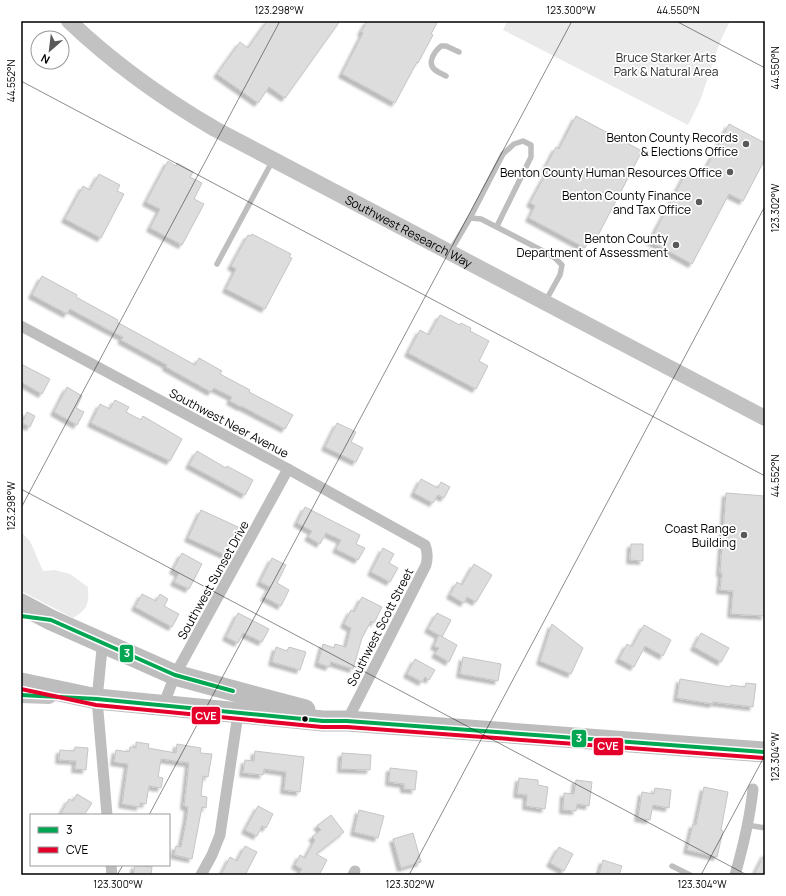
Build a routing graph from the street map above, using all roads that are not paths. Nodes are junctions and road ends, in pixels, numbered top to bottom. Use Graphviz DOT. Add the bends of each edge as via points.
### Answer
graph roads {
  1 [pos="69,21"];
  2 [pos="459,52"];
  3 [pos="446,76"];
  4 [pos="273,159"];
  5 [pos="470,218"];
  6 [pos="497,226"];
  7 [pos="450,252"];
  8 [pos="217,264"];
  9 [pos="545,302"];
  10 [pos="21,326"];
  11 [pos="765,418"];
  12 [pos="288,469"];
  13 [pos="425,545"];
  14 [pos="21,604"];
  15 [pos="21,616"];
  16 [pos="51,620"];
  17 [pos="102,643"];
  18 [pos="175,675"];
  19 [pos="21,683"];
  20 [pos="21,695"];
  21 [pos="97,699"];
  22 [pos="163,706"];
  23 [pos="238,714"];
  24 [pos="347,720"];
  25 [pos="765,752"];
  26 [pos="753,789"];
  27 [pos="107,814"];
  28 [pos="747,825"];
  29 [pos="765,828"];
  30 [pos="672,866"];
  31 [pos="201,875"];
  32 [pos="690,875"];
  33 [pos="735,875"];
  1 -- 4 [label="street, Southwest Research Way" via="110,58 149,88 215,129"];
  2 -- 3 [label="lane" via="441,46 434,54 432,65 435,70"];
  4 -- 7 [label="street, Southwest Research Way"];
  4 -- 8 [label="lane"];
  5 -- 6 [label="lane" via="481,219"];
  5 -- 6 [label="lane" via="503,154 514,144 523,141 530,145 531,157"];
  5 -- 7 [label="lane"];
  6 -- 9 [label="lane" via="555,258 562,265 560,275"];
  7 -- 9 [label="street, Southwest Research Way"];
  9 -- 11 [label="street, Southwest Research Way"];
  10 -- 12 [label="street, Southwest Neer Avenue"];
  12 -- 13 [label="street, Southwest Neer Avenue"];
  12 -- 18 [label="street, Southwest Sunset Drive"];
  13 -- 24 [label="street, Southwest Scott Street" via="428,559 426,565"];
  14 -- 16 [label="highway"];
  15 -- 16 [label="street"];
  16 -- 17 [label="highway"];
  17 -- 18 [label="highway"];
  17 -- 21 [label="street"];
  18 -- 22 [label="street, Southwest Sunset Drive"];
  18 -- 24 [label="highway"];
  19 -- 21 [label="highway"];
  20 -- 21 [label="street"];
  21 -- 22 [label="highway"];
  21 -- 27 [label="street"];
  22 -- 23 [label="highway"];
  23 -- 24 [label="highway" via="323,721"];
  23 -- 31 [label="street" via="220,835"];
  24 -- 25 [label="highway"];
  26 -- 28 [label="street"];
  28 -- 29 [label="lane"];
  28 -- 33 [label="street"];
  30 -- 32 [label="lane"];
}
